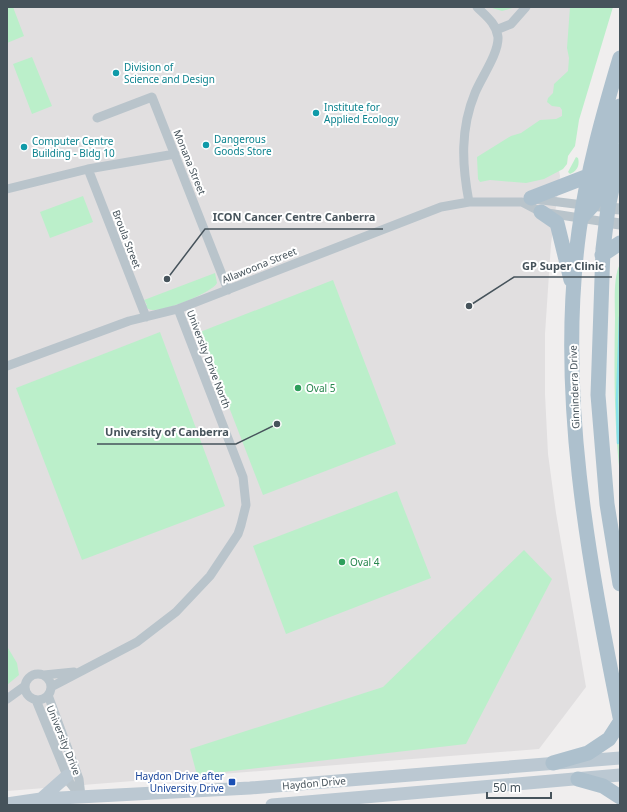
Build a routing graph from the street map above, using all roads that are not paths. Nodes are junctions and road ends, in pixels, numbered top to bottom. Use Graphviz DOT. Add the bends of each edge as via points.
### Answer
graph roads {
  1 [pos="477,7"];
  2 [pos="526,7"];
  3 [pos="496,30"];
  4 [pos="620,58"];
  5 [pos="620,106"];
  6 [pos="97,118"];
  7 [pos="175,154"];
  8 [pos="620,156"];
  9 [pos="88,169"];
  10 [pos="588,176"];
  11 [pos="7,188"];
  12 [pos="527,200"];
  13 [pos="469,202"];
  14 [pos="585,209"];
  15 [pos="541,212"];
  16 [pos="614,216"];
  17 [pos="620,243"];
  18 [pos="602,255"];
  19 [pos="573,289"];
  20 [pos="228,290"];
  21 [pos="178,309"];
  22 [pos="146,317"];
  23 [pos="7,366"];
  24 [pos="620,584"];
  25 [pos="80,671"];
  26 [pos="44,675"];
  27 [pos="25,686"];
  28 [pos="50,691"];
  29 [pos="32,698"];
  30 [pos="7,699"];
  31 [pos="620,717"];
  32 [pos="620,722"];
  33 [pos="620,758"];
  34 [pos="553,763"];
  35 [pos="620,775"];
  36 [pos="67,776"];
  37 [pos="578,779"];
  38 [pos="620,797"];
  39 [pos="41,799"];
  40 [pos="84,802"];
  41 [pos="7,804"];
  42 [pos="272,805"];
  1 -- 3 [label="street"];
  2 -- 3 [label="street" via="511,24"];
  3 -- 13 [label="street" via="497,45 475,93 465,130 463,172"];
  4 -- 10 [label="main road, Ginninderra Drive"];
  5 -- 14 [label="main road" via="600,190"];
  6 -- 7 [label="street, Monana Street" via="152,97"];
  7 -- 9 [label="street"];
  7 -- 20 [label="street, Monana Street"];
  8 -- 16 [label="main road"];
  9 -- 11 [label="street"];
  9 -- 22 [label="street, Broula Street"];
  10 -- 12 [label="main road"];
  10 -- 14 [label="main road, Ginninderra Drive"];
  12 -- 13 [label="street, Allawoona Street"];
  12 -- 14 [label="street, Allawoona Street"];
  12 -- 15 [label="street, Allawoona Street"];
  13 -- 20 [label="street, Allawoona Street" via="441,207"];
  14 -- 15 [label="street, Allawoona Street"];
  14 -- 16 [label="street, Allawoona Street"];
  14 -- 16 [label="street"];
  14 -- 19 [label="main road, Ginninderra Drive"];
  15 -- 19 [label="main road" via="557,223"];
  16 -- 18 [label="main road"];
  17 -- 18 [label="main road"];
  18 -- 24 [label="main road" via="598,395 607,504"];
  19 -- 31 [label="main road, Ginninderra Drive" via="573,399 582,508 598,608"];
  20 -- 21 [label="street, Allawoona Street"];
  21 -- 22 [label="street, Allawoona Street"];
  21 -- 25 [label="street, University Drive North" via="243,478 246,506 241,525 238,534 210,576 176,612 137,642"];
  22 -- 23 [label="street, Allawoona Street"];
  25 -- 26 [label="street, University Drive North"];
  25 -- 28 [label="street, University Drive North"];
  26 -- 27 [label="street" via="33,675 27,679"];
  26 -- 28 [label="street" via="48,679"];
  27 -- 29 [label="street"];
  27 -- 30 [label="street"];
  28 -- 29 [label="street" via="43,700"];
  28 -- 40 [label="street, University Drive" via="80,779"];
  29 -- 30 [label="street"];
  29 -- 36 [label="street, University Drive"];
  32 -- 34 [label="main road" via="609,739 588,753"];
  33 -- 34 [label="main road, Haydon Drive"];
  34 -- 40 [label="main road, Haydon Drive"];
  35 -- 37 [label="main road, Haydon Drive"];
  36 -- 39 [label="main road"];
  36 -- 40 [label="street, University Drive"];
  37 -- 38 [label="main road" via="602,786"];
  37 -- 42 [label="main road, Haydon Drive"];
  39 -- 40 [label="main road, Haydon Drive"];
  39 -- 41 [label="main road, Haydon Drive"];
}
